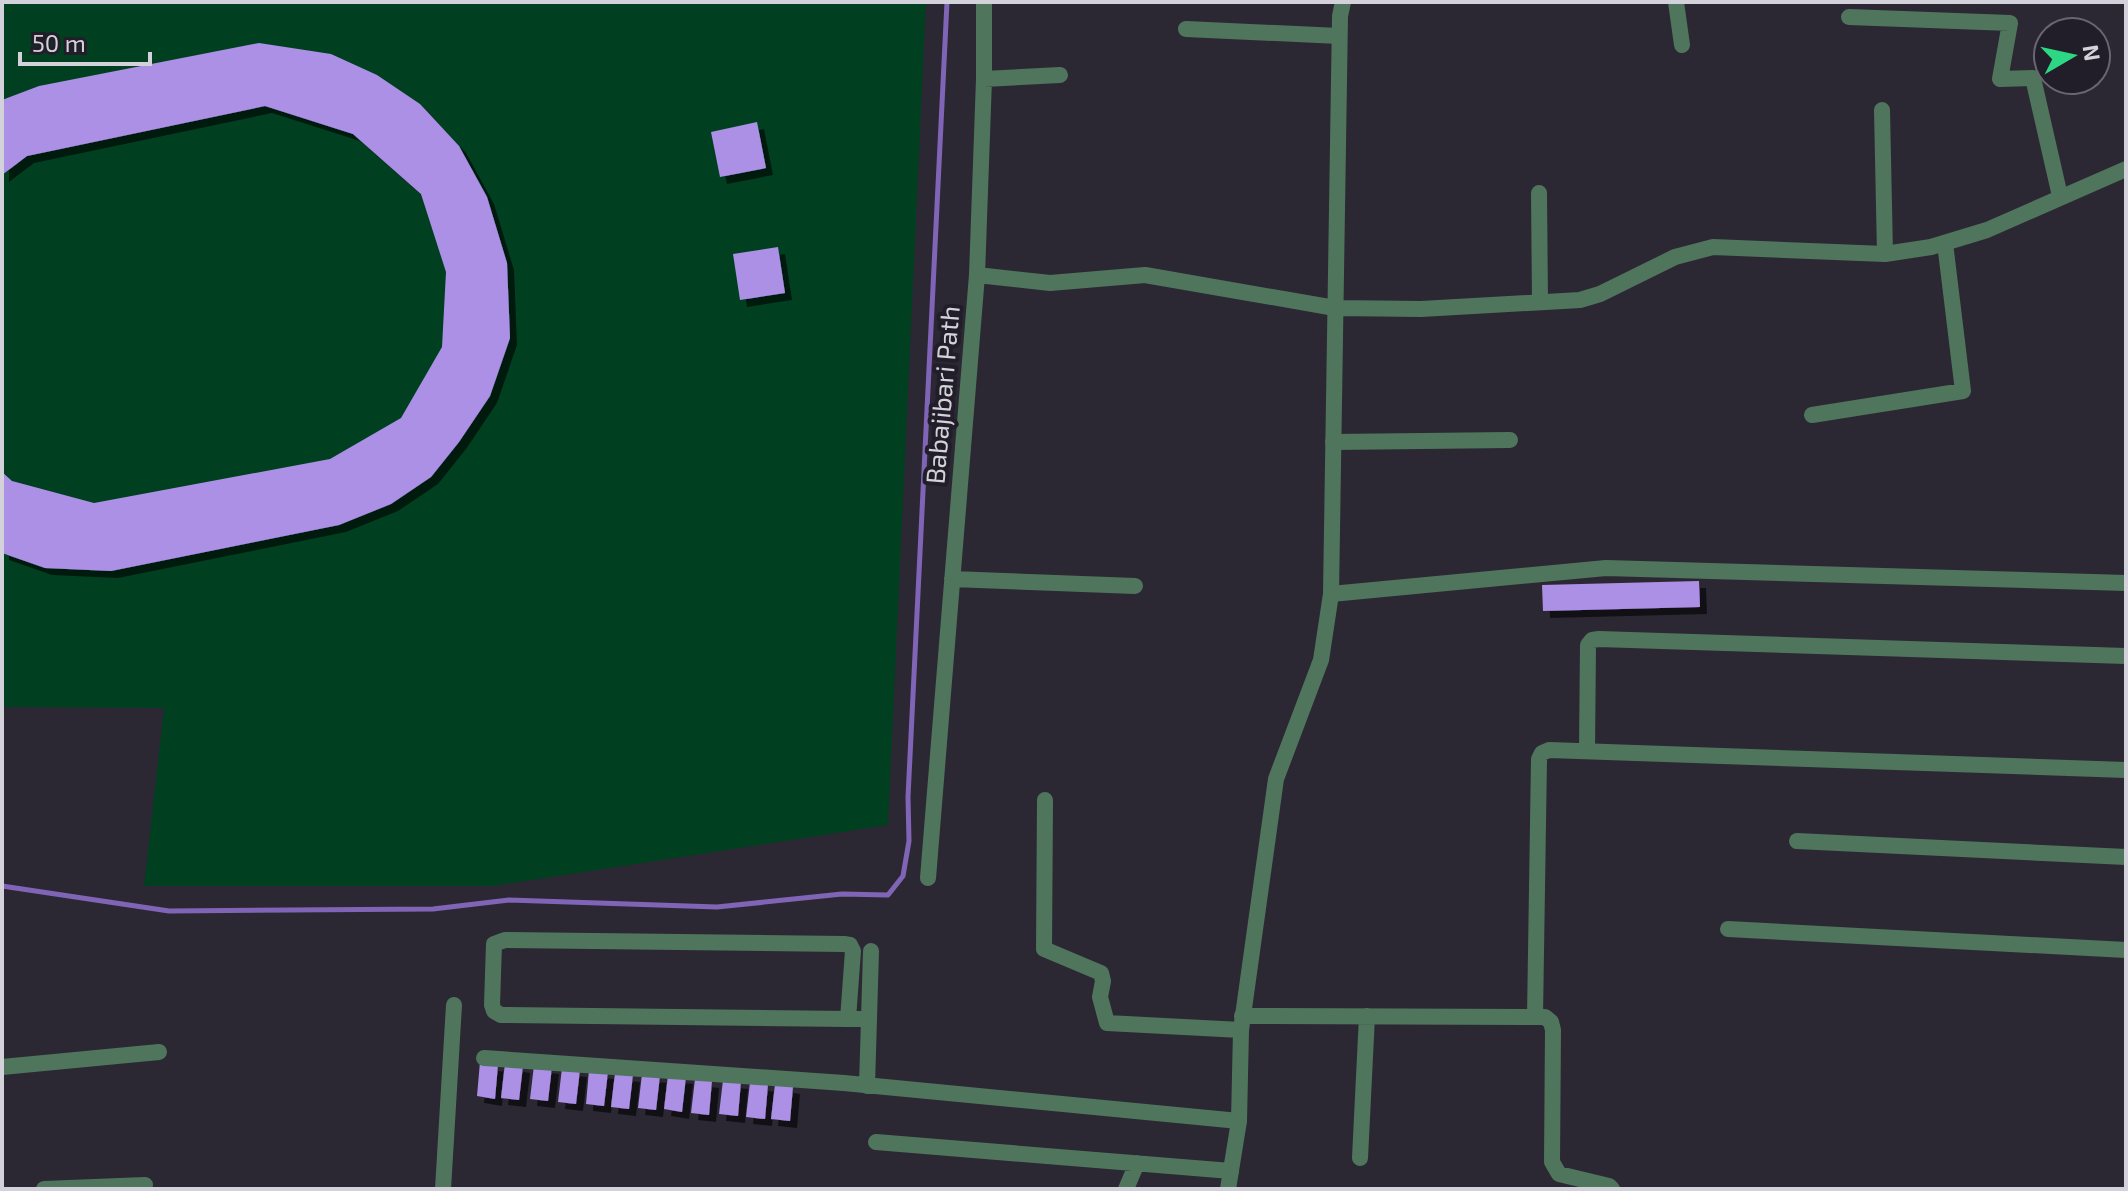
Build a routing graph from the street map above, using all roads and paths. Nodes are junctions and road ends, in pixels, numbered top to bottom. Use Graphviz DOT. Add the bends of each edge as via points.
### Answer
graph roads {
  1 [pos="984,2"];
  2 [pos="1343,2"];
  3 [pos="1676,2"];
  4 [pos="1849,17"];
  5 [pos="1186,29"];
  6 [pos="1339,36"];
  7 [pos="1682,45"];
  8 [pos="1060,75"];
  9 [pos="984,79"];
  10 [pos="1882,110"];
  11 [pos="2126,169"];
  12 [pos="1539,193"];
  13 [pos="2060,196"];
  14 [pos="1945,243"];
  15 [pos="1885,254"];
  16 [pos="977,275"];
  17 [pos="1540,302"];
  18 [pos="1335,308"];
  19 [pos="1812,415"];
  20 [pos="1510,440"];
  21 [pos="1333,442"];
  22 [pos="952,579"];
  23 [pos="2126,583"];
  24 [pos="1135,586"];
  25 [pos="1331,594"];
  26 [pos="2126,656"];
  27 [pos="1587,751"];
  28 [pos="2126,770"];
  29 [pos="1045,800"];
  30 [pos="1797,841"];
  31 [pos="2126,857"];
  32 [pos="928,878"];
  33 [pos="1728,929"];
  34 [pos="2126,950"];
  35 [pos="871,951"];
  36 [pos="454,1005"];
  37 [pos="1367,1016"];
  38 [pos="1535,1017"];
  39 [pos="848,1019"];
  40 [pos="869,1019"];
  41 [pos="1242,1023"];
  42 [pos="159,1052"];
  43 [pos="484,1058"];
  44 [pos="2,1067"];
  45 [pos="867,1086"];
  46 [pos="1239,1121"];
  47 [pos="876,1142"];
  48 [pos="1360,1158"];
  49 [pos="1137,1163"];
  50 [pos="1231,1171"];
  51 [pos="145,1185"];
  52 [pos="44,1189"];
  53 [pos="443,1189"];
  54 [pos="1126,1189"];
  55 [pos="1228,1189"];
  56 [pos="1612,1189"];
  1 -- 9 [label="street"];
  2 -- 6 [label="street"];
  3 -- 7 [label="street"];
  4 -- 13 [label="street" via="2010,23 2000,79 2033,78"];
  5 -- 6 [label="street"];
  6 -- 18 [label="street"];
  8 -- 9 [label="street"];
  9 -- 16 [label="street"];
  10 -- 15 [label="street"];
  11 -- 13 [label="street, Babajibari Path"];
  12 -- 17 [label="street"];
  13 -- 14 [label="street, Babajibari Path"];
  14 -- 15 [label="street, Babajibari Path"];
  14 -- 19 [label="street" via="1963,391"];
  15 -- 17 [label="street, Babajibari Path" via="1713,247 1675,257 1600,294"];
  16 -- 18 [label="street, Babajibari Path" via="1050,283 1145,275"];
  16 -- 22 [label="street, Babajibari Path"];
  17 -- 18 [label="street, Babajibari Path"];
  18 -- 21 [label="street"];
  20 -- 21 [label="street"];
  21 -- 25 [label="street"];
  22 -- 24 [label="street"];
  22 -- 32 [label="street, Babajibari Path"];
  23 -- 25 [label="street" via="1606,568"];
  25 -- 41 [label="street" via="1321,660 1276,779"];
  26 -- 27 [label="street" via="1592,640"];
  27 -- 28 [label="street"];
  27 -- 38 [label="street" via="1549,750 1539,759"];
  29 -- 41 [label="street" via="1044,949 1101,973 1107,1023"];
  30 -- 31 [label="street"];
  33 -- 34 [label="street"];
  35 -- 40 [label="street"];
  36 -- 53 [label="street"];
  37 -- 38 [label="street"];
  37 -- 41 [label="street"];
  37 -- 48 [label="street"];
  38 -- 56 [label="street" via="1545,1017 1553,1030 1552,1162 1559,1174"];
  39 -- 39 [label="street" via="501,1015 492,1005 494,944 505,940 850,945"];
  39 -- 40 [label="street"];
  40 -- 45 [label="street"];
  41 -- 46 [label="street"];
  42 -- 44 [label="street"];
  43 -- 45 [label="street"];
  45 -- 46 [label="street"];
  46 -- 50 [label="street"];
  47 -- 49 [label="street"];
  49 -- 50 [label="street"];
  49 -- 54 [label="street"];
  50 -- 55 [label="street"];
  51 -- 52 [label="street"];
}
